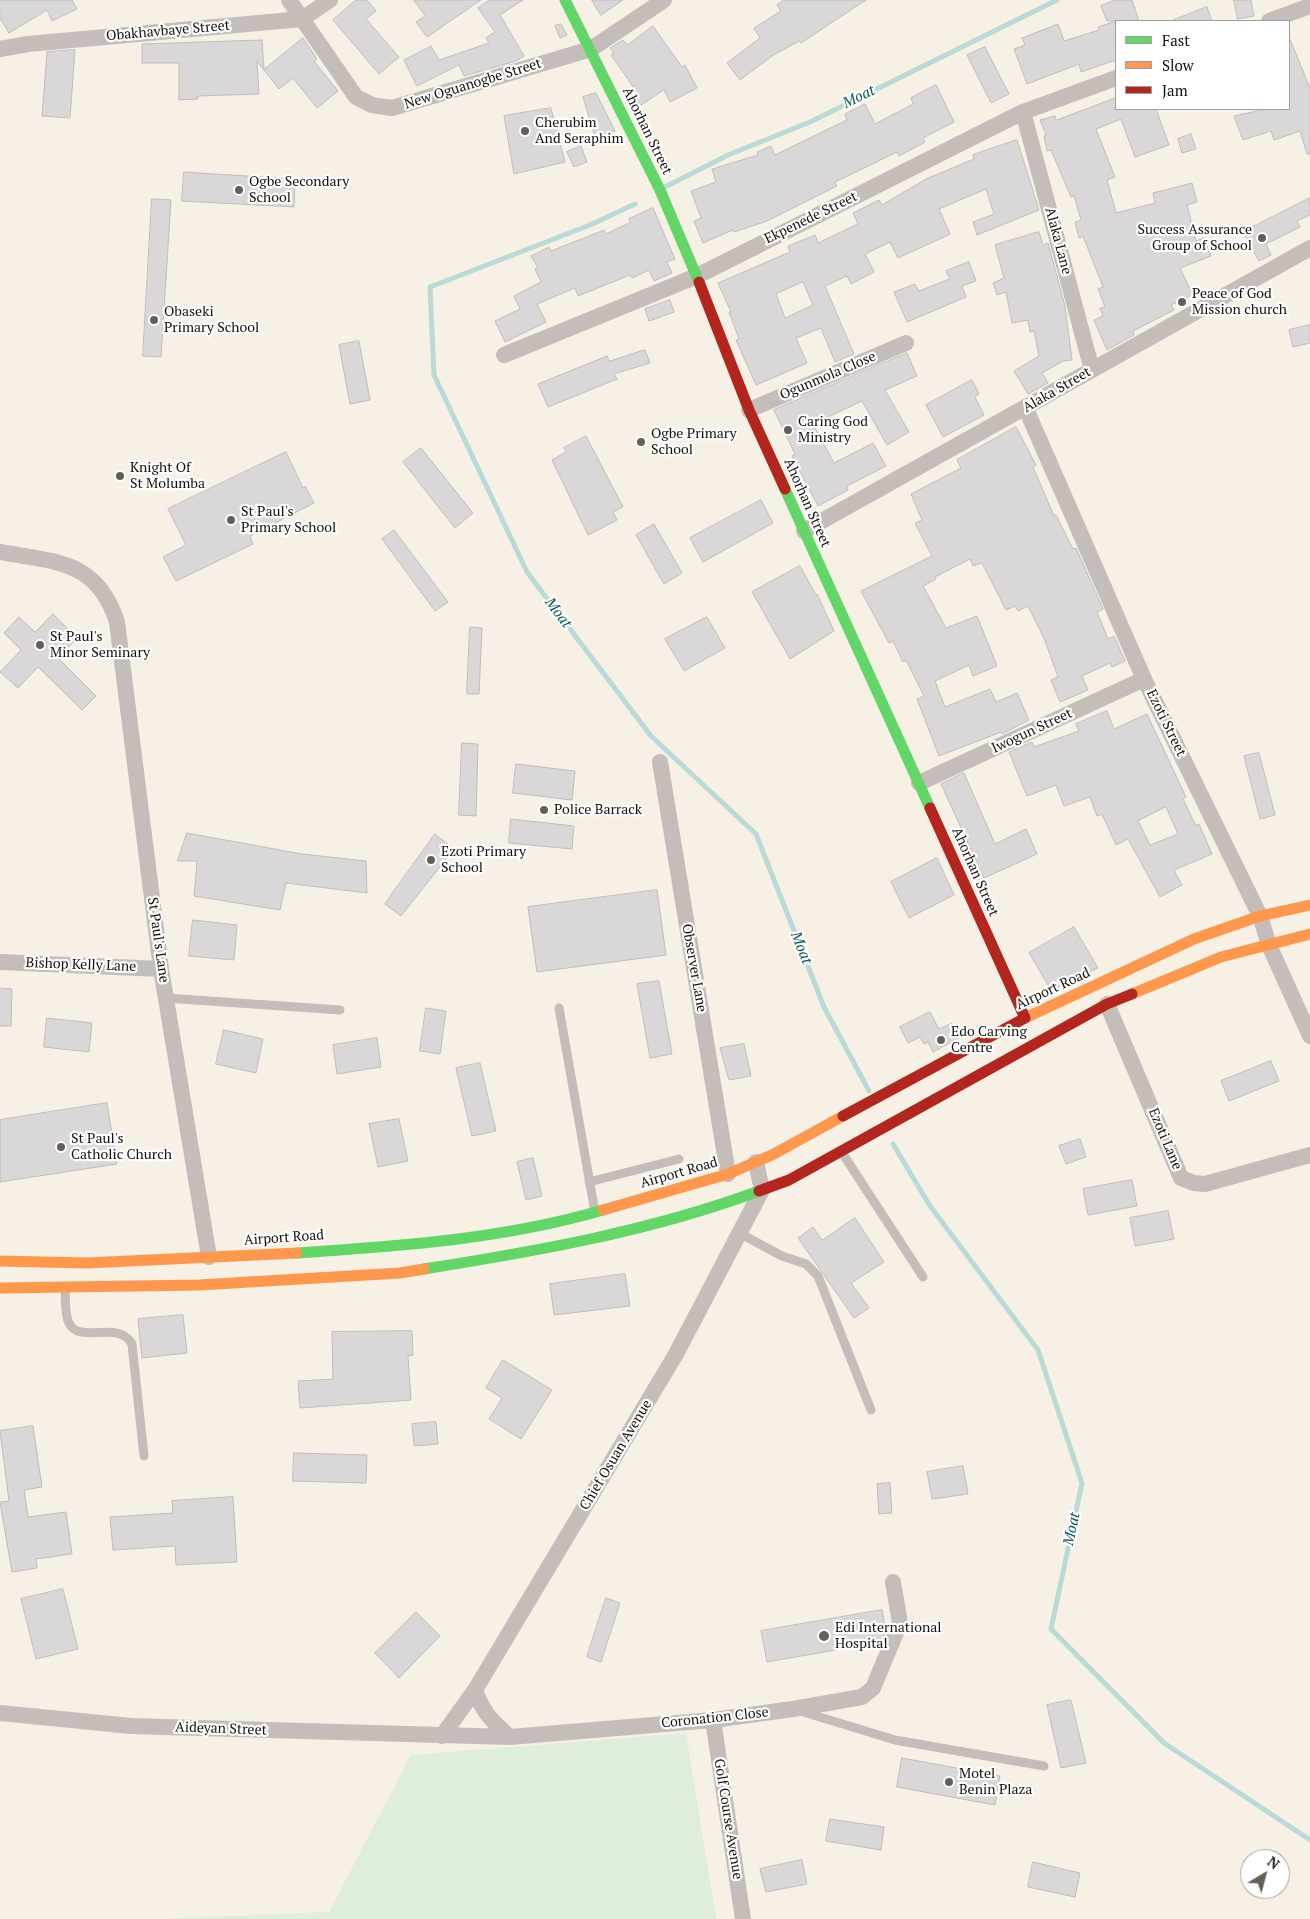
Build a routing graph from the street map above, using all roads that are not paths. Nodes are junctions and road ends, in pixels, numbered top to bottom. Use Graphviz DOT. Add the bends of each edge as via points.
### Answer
graph roads {
  1 [pos="289,0"];
  2 [pos="330,0"];
  3 [pos="565,0"];
  4 [pos="664,0"];
  5 [pos="1310,6"];
  6 [pos="302,19"];
  7 [pos="1272,20"];
  8 [pos="0,49"];
  9 [pos="591,49"];
  10 [pos="1115,78"];
  11 [pos="1023,112"];
  12 [pos="1310,248"];
  13 [pos="697,276"];
  14 [pos="906,343"];
  15 [pos="504,355"];
  16 [pos="1092,370"];
  17 [pos="1026,408"];
  18 [pos="749,410"];
  19 [pos="804,531"];
  20 [pos="0,552"];
  21 [pos="1144,679"];
  22 [pos="660,762"];
  23 [pos="919,783"];
  24 [pos="1310,905"];
  25 [pos="1260,916"];
  26 [pos="1310,934"];
  27 [pos="1269,945"];
  28 [pos="0,962"];
  29 [pos="161,968"];
  30 [pos="166,998"];
  31 [pos="1107,1004"];
  32 [pos="559,1008"];
  33 [pos="340,1010"];
  34 [pos="1025,1018"];
  35 [pos="1310,1036"];
  36 [pos="841,1150"];
  37 [pos="1310,1155"];
  38 [pos="678,1159"];
  39 [pos="756,1162"];
  40 [pos="728,1174"];
  41 [pos="589,1182"];
  42 [pos="762,1190"];
  43 [pos="595,1213"];
  44 [pos="739,1233"];
  45 [pos="209,1257"];
  46 [pos="0,1261"];
  47 [pos="923,1277"];
  48 [pos="65,1287"];
  49 [pos="0,1288"];
  50 [pos="871,1410"];
  51 [pos="144,1456"];
  52 [pos="894,1582"];
  53 [pos="475,1690"];
  54 [pos="792,1709"];
  55 [pos="0,1713"];
  56 [pos="713,1720"];
  57 [pos="442,1736"];
  58 [pos="510,1737"];
  59 [pos="1044,1766"];
  60 [pos="743,1919"];
  1 -- 6 [label="street, New Oguanogbe Street"];
  2 -- 6 [label="street, Obakhavbaye Street"];
  3 -- 9 [label="main road, Ahorhan Street"];
  4 -- 9 [label="street, New Oguanogbe Street"];
  5 -- 7 [label="street"];
  6 -- 8 [label="street, Obakhavbaye Street"];
  6 -- 9 [label="street, New Oguanogbe Street" via="356,97 372,105 392,108"];
  9 -- 13 [label="main road, Ahorhan Street" via="660,190"];
  10 -- 11 [label="street, Ekpenede Street"];
  11 -- 13 [label="street, Ekpenede Street"];
  11 -- 16 [label="street, Alaka Lane"];
  12 -- 16 [label="street, Alaka Street"];
  13 -- 15 [label="street, Ekpenede Street"];
  13 -- 18 [label="main road, Ahorhan Street"];
  14 -- 18 [label="street, Ogunmola Close"];
  16 -- 17 [label="street, Alaka Street"];
  17 -- 19 [label="street, Alaka Street"];
  17 -- 21 [label="street, Ezoti Street"];
  18 -- 19 [label="main road, Ahorhan Street"];
  19 -- 23 [label="main road, Ahorhan Street"];
  20 -- 29 [label="street, St Paul's Lane" via="60,562 97,582 110,601 116,622"];
  21 -- 23 [label="street, Iwogun Street"];
  21 -- 25 [label="street, Ezoti Street"];
  22 -- 40 [label="street, Observer Lane"];
  23 -- 34 [label="main road, Ahorhan Street"];
  24 -- 25 [label="main road, Airport Road"];
  25 -- 27 [label="street, Ezoti Street"];
  25 -- 34 [label="main road, Airport Road" via="1194,939"];
  26 -- 27 [label="main road"];
  27 -- 31 [label="main road" via="1221,957"];
  27 -- 35 [label="street, Ezoti Street"];
  28 -- 29 [label="street, Bishop Kelly Lane"];
  29 -- 30 [label="street, St Paul's Lane"];
  30 -- 33 [label="lane"];
  30 -- 45 [label="street, St Paul's Lane"];
  31 -- 36 [label="main road"];
  31 -- 37 [label="street, Ezoti Lane" via="1182,1178 1205,1184"];
  32 -- 41 [label="lane"];
  34 -- 39 [label="main road, Airport Road"];
  36 -- 42 [label="main road" via="789,1180"];
  36 -- 47 [label="lane"];
  38 -- 41 [label="lane"];
  39 -- 40 [label="main road, Airport Road"];
  39 -- 42 [label="street"];
  40 -- 43 [label="main road, Airport Road"];
  41 -- 43 [label="lane"];
  42 -- 44 [label="street, Chief Osuan Avenue"];
  42 -- 48 [label="main road" via="655,1225 596,1239 400,1273 199,1285"];
  43 -- 45 [label="main road, Airport Road" via="485,1236 418,1244"];
  44 -- 50 [label="lane" via="782,1256 806,1264 818,1276"];
  44 -- 53 [label="street, Chief Osuan Avenue" via="676,1354"];
  45 -- 46 [label="main road, Airport Road" via="87,1263"];
  48 -- 49 [label="main road"];
  48 -- 51 [label="lane" via="68,1323 73,1328 80,1332 121,1333 128,1336 132,1344"];
  52 -- 54 [label="street, Coronation Close" via="900,1623 874,1688 862,1697"];
  53 -- 57 [label="street, Chief Osuan Avenue"];
  53 -- 58 [label="street" via="487,1716"];
  54 -- 56 [label="street, Coronation Close"];
  54 -- 59 [label="lane" via="895,1740"];
  55 -- 57 [label="street, Aideyan Street" via="131,1726"];
  56 -- 58 [label="street, Coronation Close"];
  56 -- 60 [label="street, Golf Course Avenue"];
  57 -- 58 [label="street, Coronation Close"];
}
